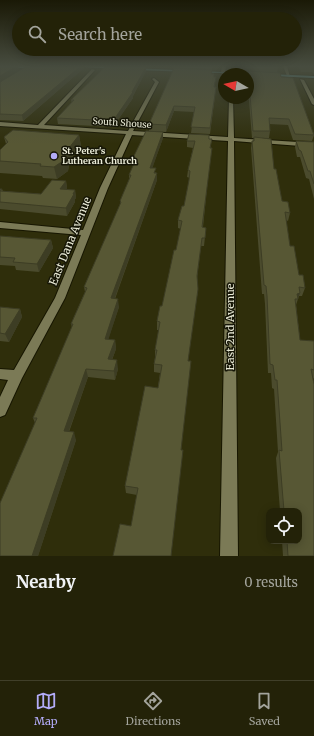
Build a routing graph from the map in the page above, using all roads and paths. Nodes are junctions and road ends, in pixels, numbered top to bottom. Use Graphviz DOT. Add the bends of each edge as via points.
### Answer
graph roads {
  1 [pos="73,92"];
  2 [pos="151,92"];
  3 [pos="308,92"];
  4 [pos="231,104"];
  5 [pos="314,104"];
  6 [pos="0,124"];
  7 [pos="39,127"];
  8 [pos="130,132"];
  9 [pos="231,140"];
  10 [pos="314,145"];
  11 [pos="0,225"];
  12 [pos="87,233"];
  13 [pos="0,374"];
  14 [pos="17,376"];
  15 [pos="0,411"];
  16 [pos="229,556"];
  1 -- 7 [label="street"];
  2 -- 8 [label="street, East Dana Avenue"];
  3 -- 5 [label="street"];
  4 -- 9 [label="street, East 2nd Avenue"];
  6 -- 7 [label="street, South Shouse"];
  7 -- 8 [label="street, South Shouse"];
  8 -- 9 [label="street, South Shouse"];
  8 -- 12 [label="street, East Dana Avenue"];
  9 -- 10 [label="street, South Shouse"];
  9 -- 16 [label="street, East 2nd Avenue"];
  11 -- 12 [label="street"];
  12 -- 14 [label="street, East Dana Avenue" via="60,298"];
  13 -- 14 [label="street"];
  14 -- 15 [label="street, East Dana Avenue"];
}
